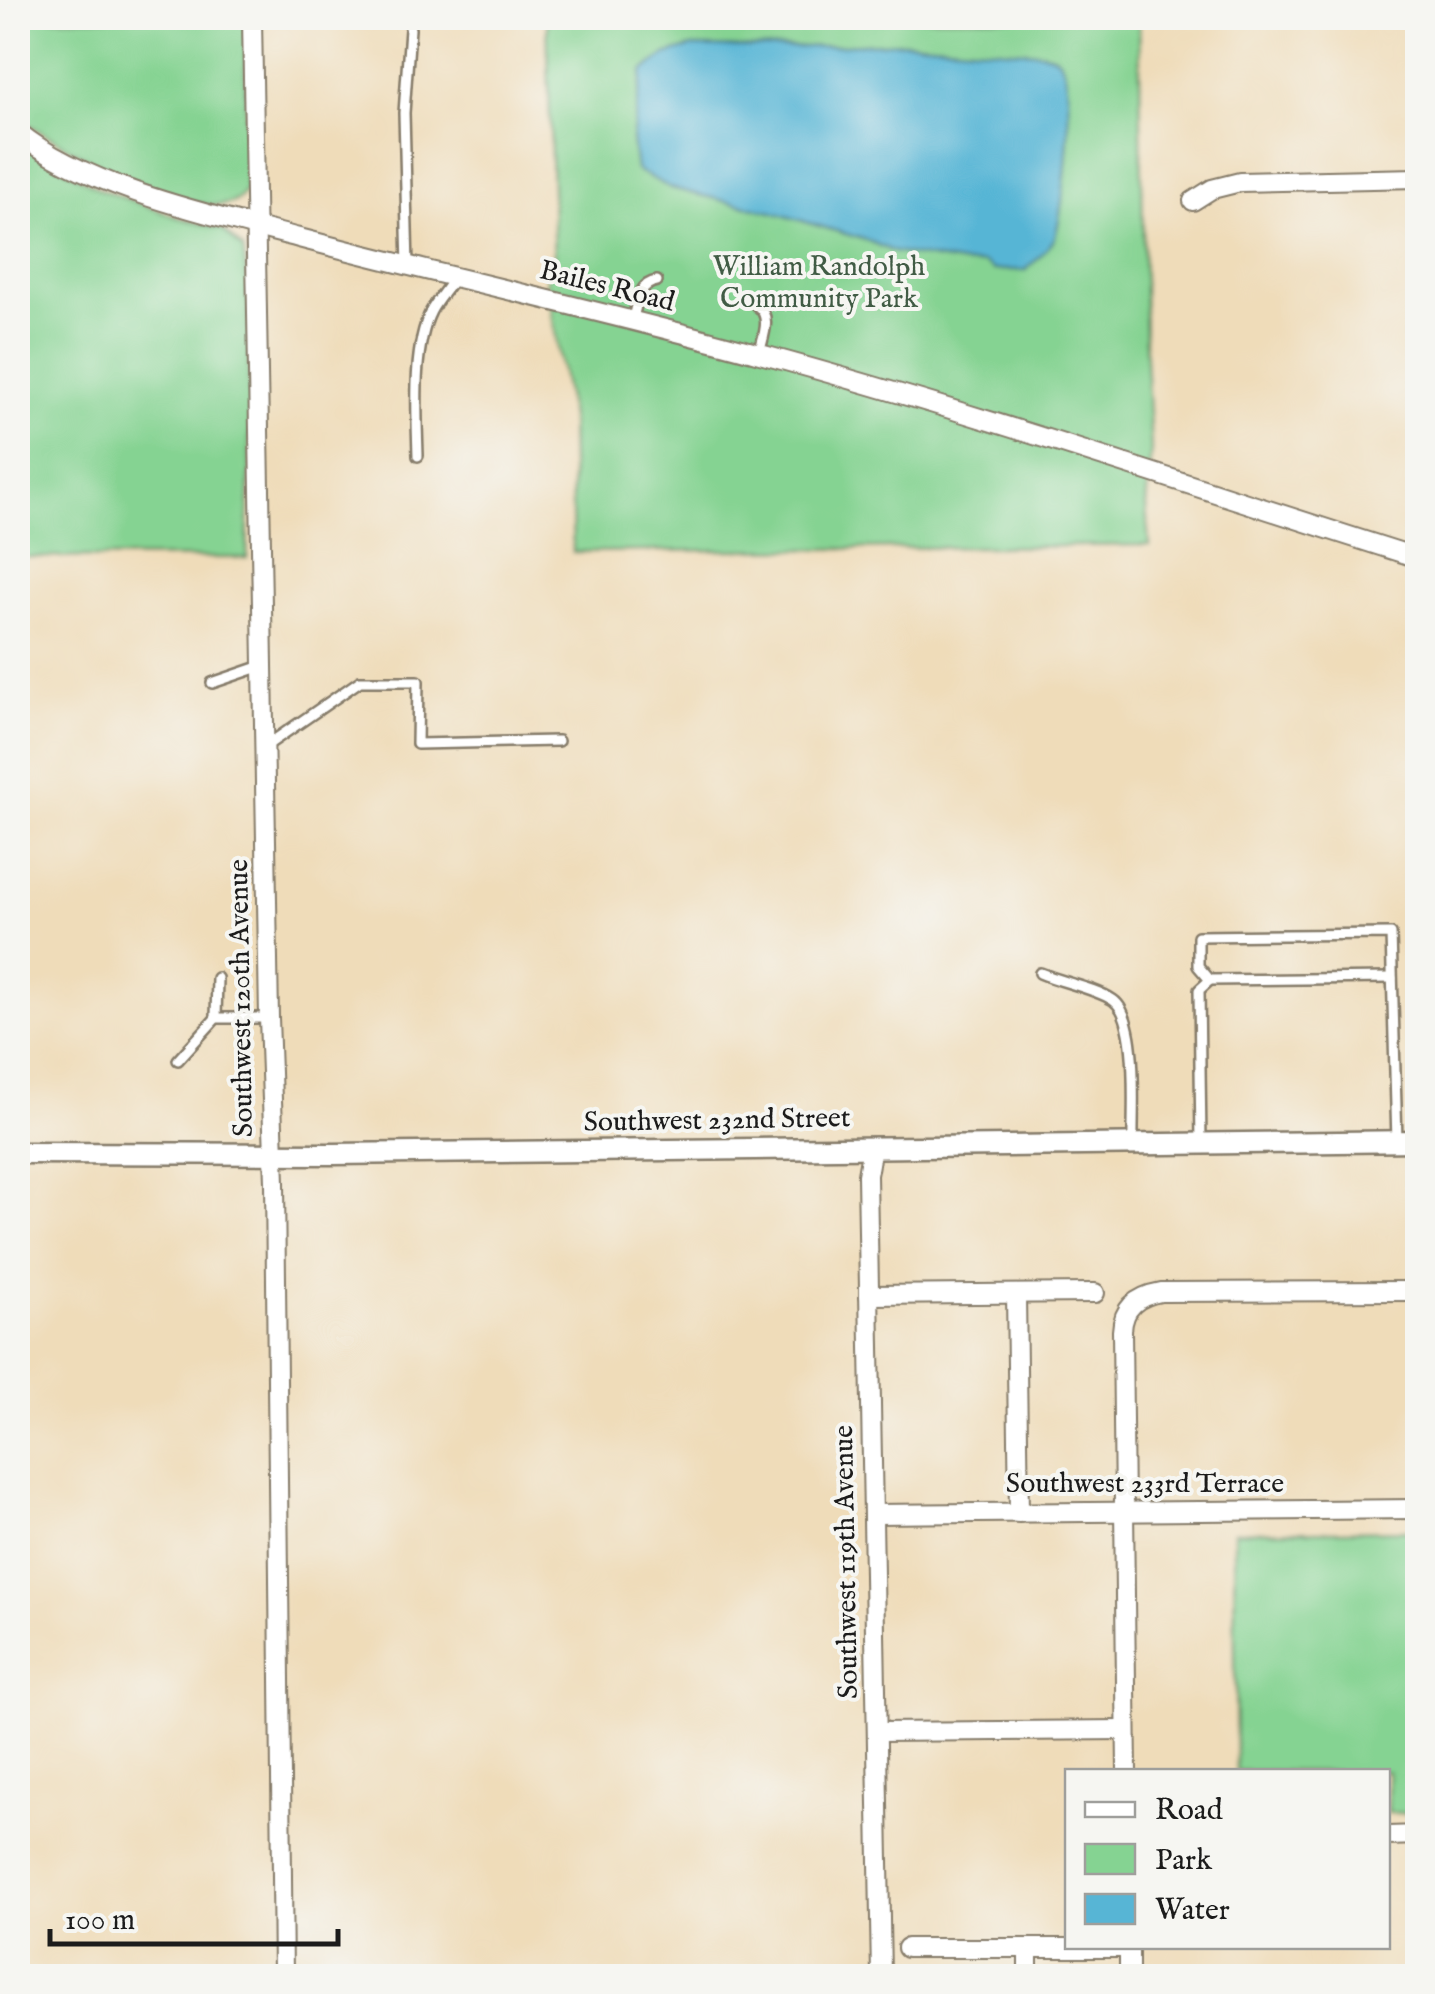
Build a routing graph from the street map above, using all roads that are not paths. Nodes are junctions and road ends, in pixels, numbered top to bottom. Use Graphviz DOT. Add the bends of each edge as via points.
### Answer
graph roads {
  1 [pos="252,18"];
  2 [pos="410,30"];
  3 [pos="18,132"];
  4 [pos="1418,178"];
  5 [pos="1193,200"];
  6 [pos="256,227"];
  7 [pos="408,266"];
  8 [pos="455,277"];
  9 [pos="657,281"];
  10 [pos="756,305"];
  11 [pos="632,322"];
  12 [pos="760,354"];
  13 [pos="418,456"];
  14 [pos="1418,558"];
  15 [pos="262,666"];
  16 [pos="212,683"];
  17 [pos="558,741"];
  18 [pos="264,748"];
  19 [pos="1040,973"];
  20 [pos="217,978"];
  21 [pos="1392,978"];
  22 [pos="1210,980"];
  23 [pos="216,1018"];
  24 [pos="269,1018"];
  25 [pos="178,1060"];
  26 [pos="1407,1141"];
  27 [pos="1132,1144"];
  28 [pos="1201,1144"];
  29 [pos="872,1147"];
  30 [pos="272,1152"];
  31 [pos="18,1153"];
  32 [pos="1418,1291"];
  33 [pos="1095,1293"];
  34 [pos="1016,1294"];
  35 [pos="869,1295"];
  36 [pos="1418,1509"];
  37 [pos="1019,1512"];
  38 [pos="1124,1512"];
  39 [pos="872,1514"];
  40 [pos="1126,1730"];
  41 [pos="878,1732"];
  42 [pos="1126,1769"];
  43 [pos="1418,1835"];
  44 [pos="1390,1836"];
  45 [pos="907,1948"];
  46 [pos="1028,1948"];
  47 [pos="1065,1948"];
  48 [pos="1129,1949"];
  49 [pos="283,1976"];
  50 [pos="881,1976"];
  51 [pos="1028,1976"];
  52 [pos="1129,1976"];
  1 -- 6 [label="street, Southwest 120th Avenue"];
  2 -- 7 [label="lane" via="404,113"];
  3 -- 6 [label="street, Bailes Road" via="122,188"];
  4 -- 5 [label="street" via="1240,182"];
  6 -- 7 [label="street, Bailes Road"];
  6 -- 15 [label="street, Southwest 120th Avenue"];
  7 -- 8 [label="street, Bailes Road"];
  8 -- 11 [label="street, Bailes Road"];
  8 -- 13 [label="lane" via="424,330"];
  9 -- 11 [label="lane" via="641,289"];
  10 -- 12 [label="lane" via="766,319"];
  11 -- 12 [label="street, Bailes Road"];
  12 -- 14 [label="street, Bailes Road"];
  15 -- 16 [label="lane"];
  15 -- 18 [label="street, Southwest 120th Avenue"];
  17 -- 18 [label="lane" via="416,744 418,681 360,681"];
  18 -- 24 [label="street, Southwest 120th Avenue"];
  19 -- 27 [label="lane" via="1116,1001 1125,1014"];
  20 -- 23 [label="lane"];
  21 -- 22 [label="lane"];
  21 -- 22 [label="lane" via="1391,934 1198,936 1198,966"];
  21 -- 26 [label="lane"];
  22 -- 28 [label="lane" via="1199,990"];
  23 -- 24 [label="lane"];
  23 -- 25 [label="lane"];
  24 -- 30 [label="street, Southwest 120th Avenue"];
  26 -- 28 [label="street, Southwest 232nd Street"];
  27 -- 28 [label="street, Southwest 232nd Street"];
  27 -- 29 [label="street, Southwest 232nd Street"];
  29 -- 30 [label="street, Southwest 232nd Street"];
  29 -- 35 [label="street, Southwest 119th Avenue"];
  30 -- 31 [label="street, Southwest 232nd Street"];
  30 -- 49 [label="street, Southwest 120th Avenue"];
  32 -- 38 [label="street" via="1161,1292 1131,1304 1122,1324"];
  33 -- 34 [label="street"];
  34 -- 35 [label="street"];
  34 -- 37 [label="street"];
  35 -- 39 [label="street, Southwest 119th Avenue"];
  36 -- 38 [label="street, Southwest 233rd Terrace"];
  37 -- 38 [label="street, Southwest 233rd Terrace"];
  37 -- 39 [label="street, Southwest 233rd Terrace"];
  38 -- 40 [label="street"];
  39 -- 41 [label="street, Southwest 119th Avenue"];
  40 -- 41 [label="street"];
  40 -- 42 [label="street"];
  41 -- 50 [label="street, Southwest 119th Avenue"];
  43 -- 44 [label="street"];
  45 -- 46 [label="street"];
  46 -- 47 [label="street"];
  46 -- 51 [label="street"];
  48 -- 52 [label="street"];
}
